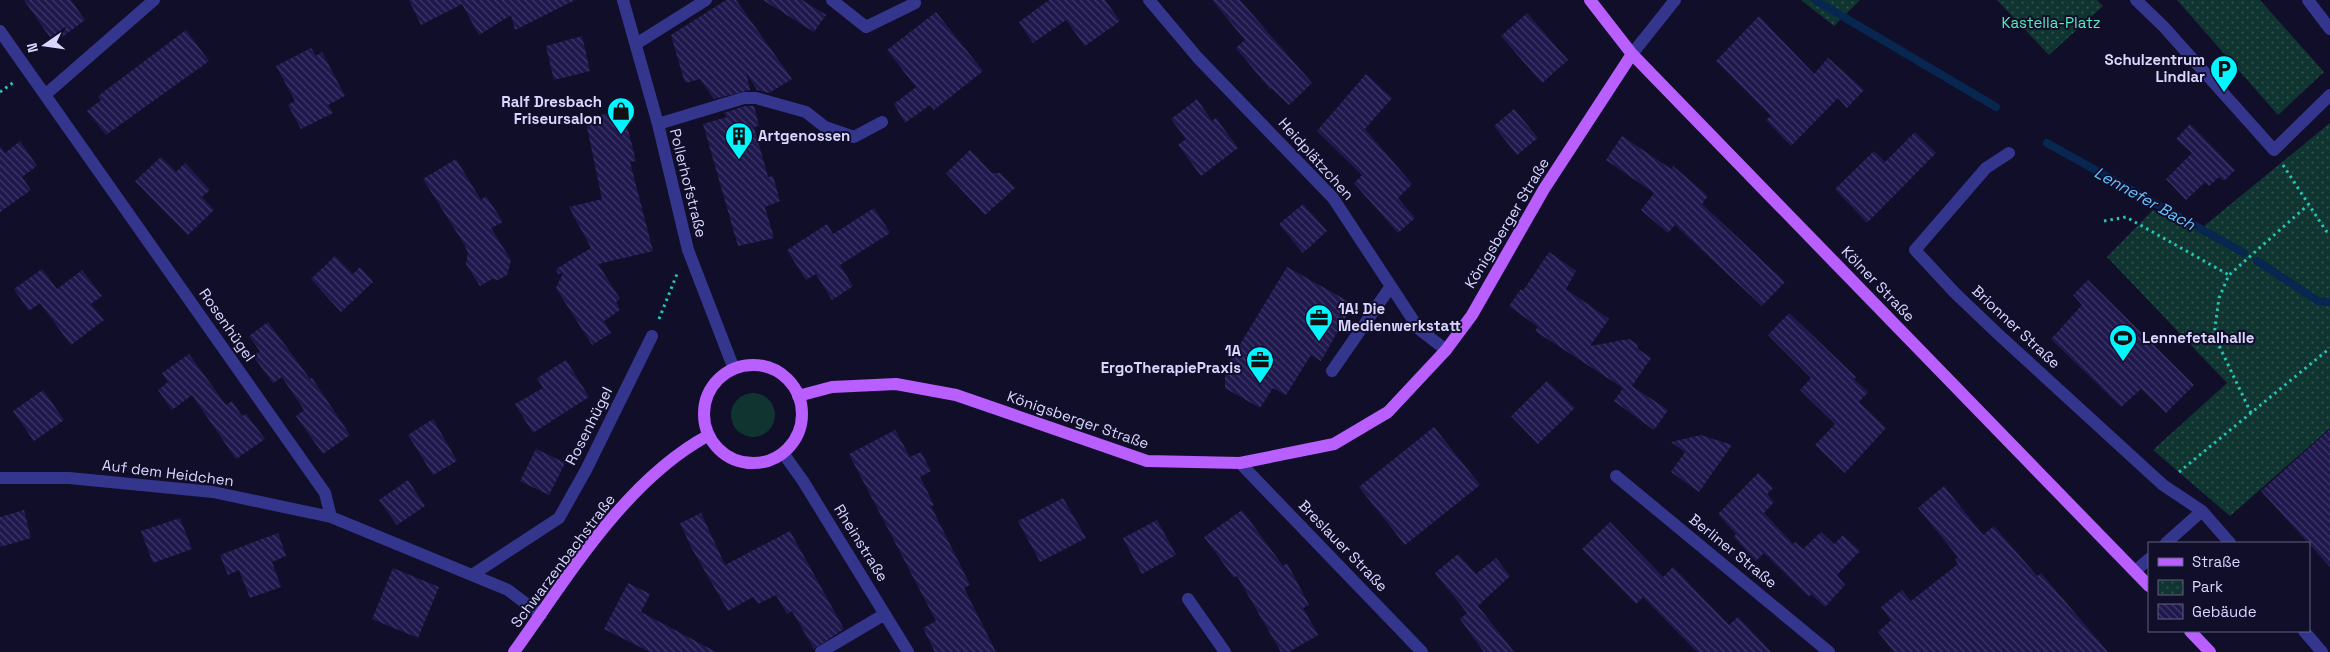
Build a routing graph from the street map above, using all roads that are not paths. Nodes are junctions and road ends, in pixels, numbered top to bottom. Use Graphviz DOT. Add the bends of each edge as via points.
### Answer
graph roads {
  1 [pos="154,0"];
  2 [pos="623,0"];
  3 [pos="706,0"];
  4 [pos="832,0"];
  5 [pos="1149,0"];
  6 [pos="1590,0"];
  7 [pos="1675,0"];
  8 [pos="2136,0"];
  9 [pos="2308,0"];
  10 [pos="915,3"];
  11 [pos="2330,29"];
  12 [pos="0,32"];
  13 [pos="636,44"];
  14 [pos="1632,54"];
  15 [pos="45,95"];
  16 [pos="2330,95"];
  17 [pos="882,122"];
  18 [pos="658,124"];
  19 [pos="2009,154"];
  20 [pos="1391,286"];
  21 [pos="652,336"];
  22 [pos="1446,350"];
  23 [pos="734,369"];
  24 [pos="1332,371"];
  25 [pos="798,396"];
  26 [pos="709,435"];
  27 [pos="783,453"];
  28 [pos="1240,463"];
  29 [pos="1616,476"];
  30 [pos="0,478"];
  31 [pos="2202,510"];
  32 [pos="331,517"];
  33 [pos="2167,542"];
  34 [pos="2229,542"];
  35 [pos="2148,560"];
  36 [pos="2136,571"];
  37 [pos="472,575"];
  38 [pos="2148,585"];
  39 [pos="1188,599"];
  40 [pos="886,614"];
  41 [pos="541,615"];
  42 [pos="2191,632"];
  43 [pos="2305,632"];
  44 [pos="514,652"];
  45 [pos="821,652"];
  46 [pos="908,652"];
  47 [pos="1225,652"];
  48 [pos="1422,652"];
  49 [pos="1829,652"];
  50 [pos="2210,652"];
  51 [pos="2322,652"];
  1 -- 15 [label="street"];
  2 -- 13 [label="street, Pollerhofstraße"];
  3 -- 13 [label="street"];
  4 -- 10 [label="street" via="866,27"];
  5 -- 20 [label="street, Heidplätzchen" via="1198,58 1333,198"];
  6 -- 14 [label="main road, Kölner Straße"];
  7 -- 14 [label="street"];
  8 -- 16 [label="street" via="2274,150"];
  9 -- 11 [label="street"];
  12 -- 15 [label="street, Rosenhügel"];
  13 -- 18 [label="street, Pollerhofstraße"];
  14 -- 22 [label="main road, Königsberger Straße" via="1544,189 1472,315"];
  14 -- 36 [label="main road, Kölner Straße"];
  15 -- 32 [label="street, Rosenhügel" via="325,493"];
  17 -- 18 [label="street" via="854,137 825,127 806,112 756,98 744,98"];
  18 -- 23 [label="street, Pollerhofstraße" via="688,250"];
  19 -- 31 [label="street, Brionner Straße" via="1986,168 1915,250 1998,334 2163,485"];
  20 -- 22 [label="street, Heidplätzchen" via="1419,329"];
  20 -- 24 [label="street"];
  21 -- 37 [label="street, Rosenhügel" via="559,518"];
  22 -- 28 [label="main road, Königsberger Straße" via="1388,412 1334,444"];
  23 -- 25 [label="main road" via="753,365 772,369 788,380"];
  23 -- 26 [label="main road" via="718,380 708,396 704,416"];
  25 -- 27 [label="main road" via="800,427"];
  25 -- 28 [label="main road, Königsberger Straße" via="832,386 896,384 956,395 1148,461"];
  26 -- 27 [label="main road" via="722,452 741,462 763,462"];
  26 -- 41 [label="main road, Schwarzenbachstraße" via="668,462 634,495 590,547"];
  27 -- 40 [label="street, Rheinstraße"];
  28 -- 48 [label="street, Breslauer Straße"];
  29 -- 49 [label="street, Berliner Straße"];
  30 -- 32 [label="street, Auf dem Heidchen" via="69,478 212,492"];
  31 -- 33 [label="street"];
  31 -- 34 [label="street, Brionner Straße"];
  32 -- 37 [label="street"];
  35 -- 36 [label="street"];
  36 -- 38 [label="main road, Kölner Straße"];
  37 -- 41 [label="street" via="508,590"];
  39 -- 47 [label="street"];
  40 -- 45 [label="street"];
  40 -- 46 [label="street, Rheinstraße"];
  41 -- 44 [label="main road, Schwarzenbachstraße"];
  42 -- 50 [label="main road"];
  43 -- 51 [label="street"];
}
